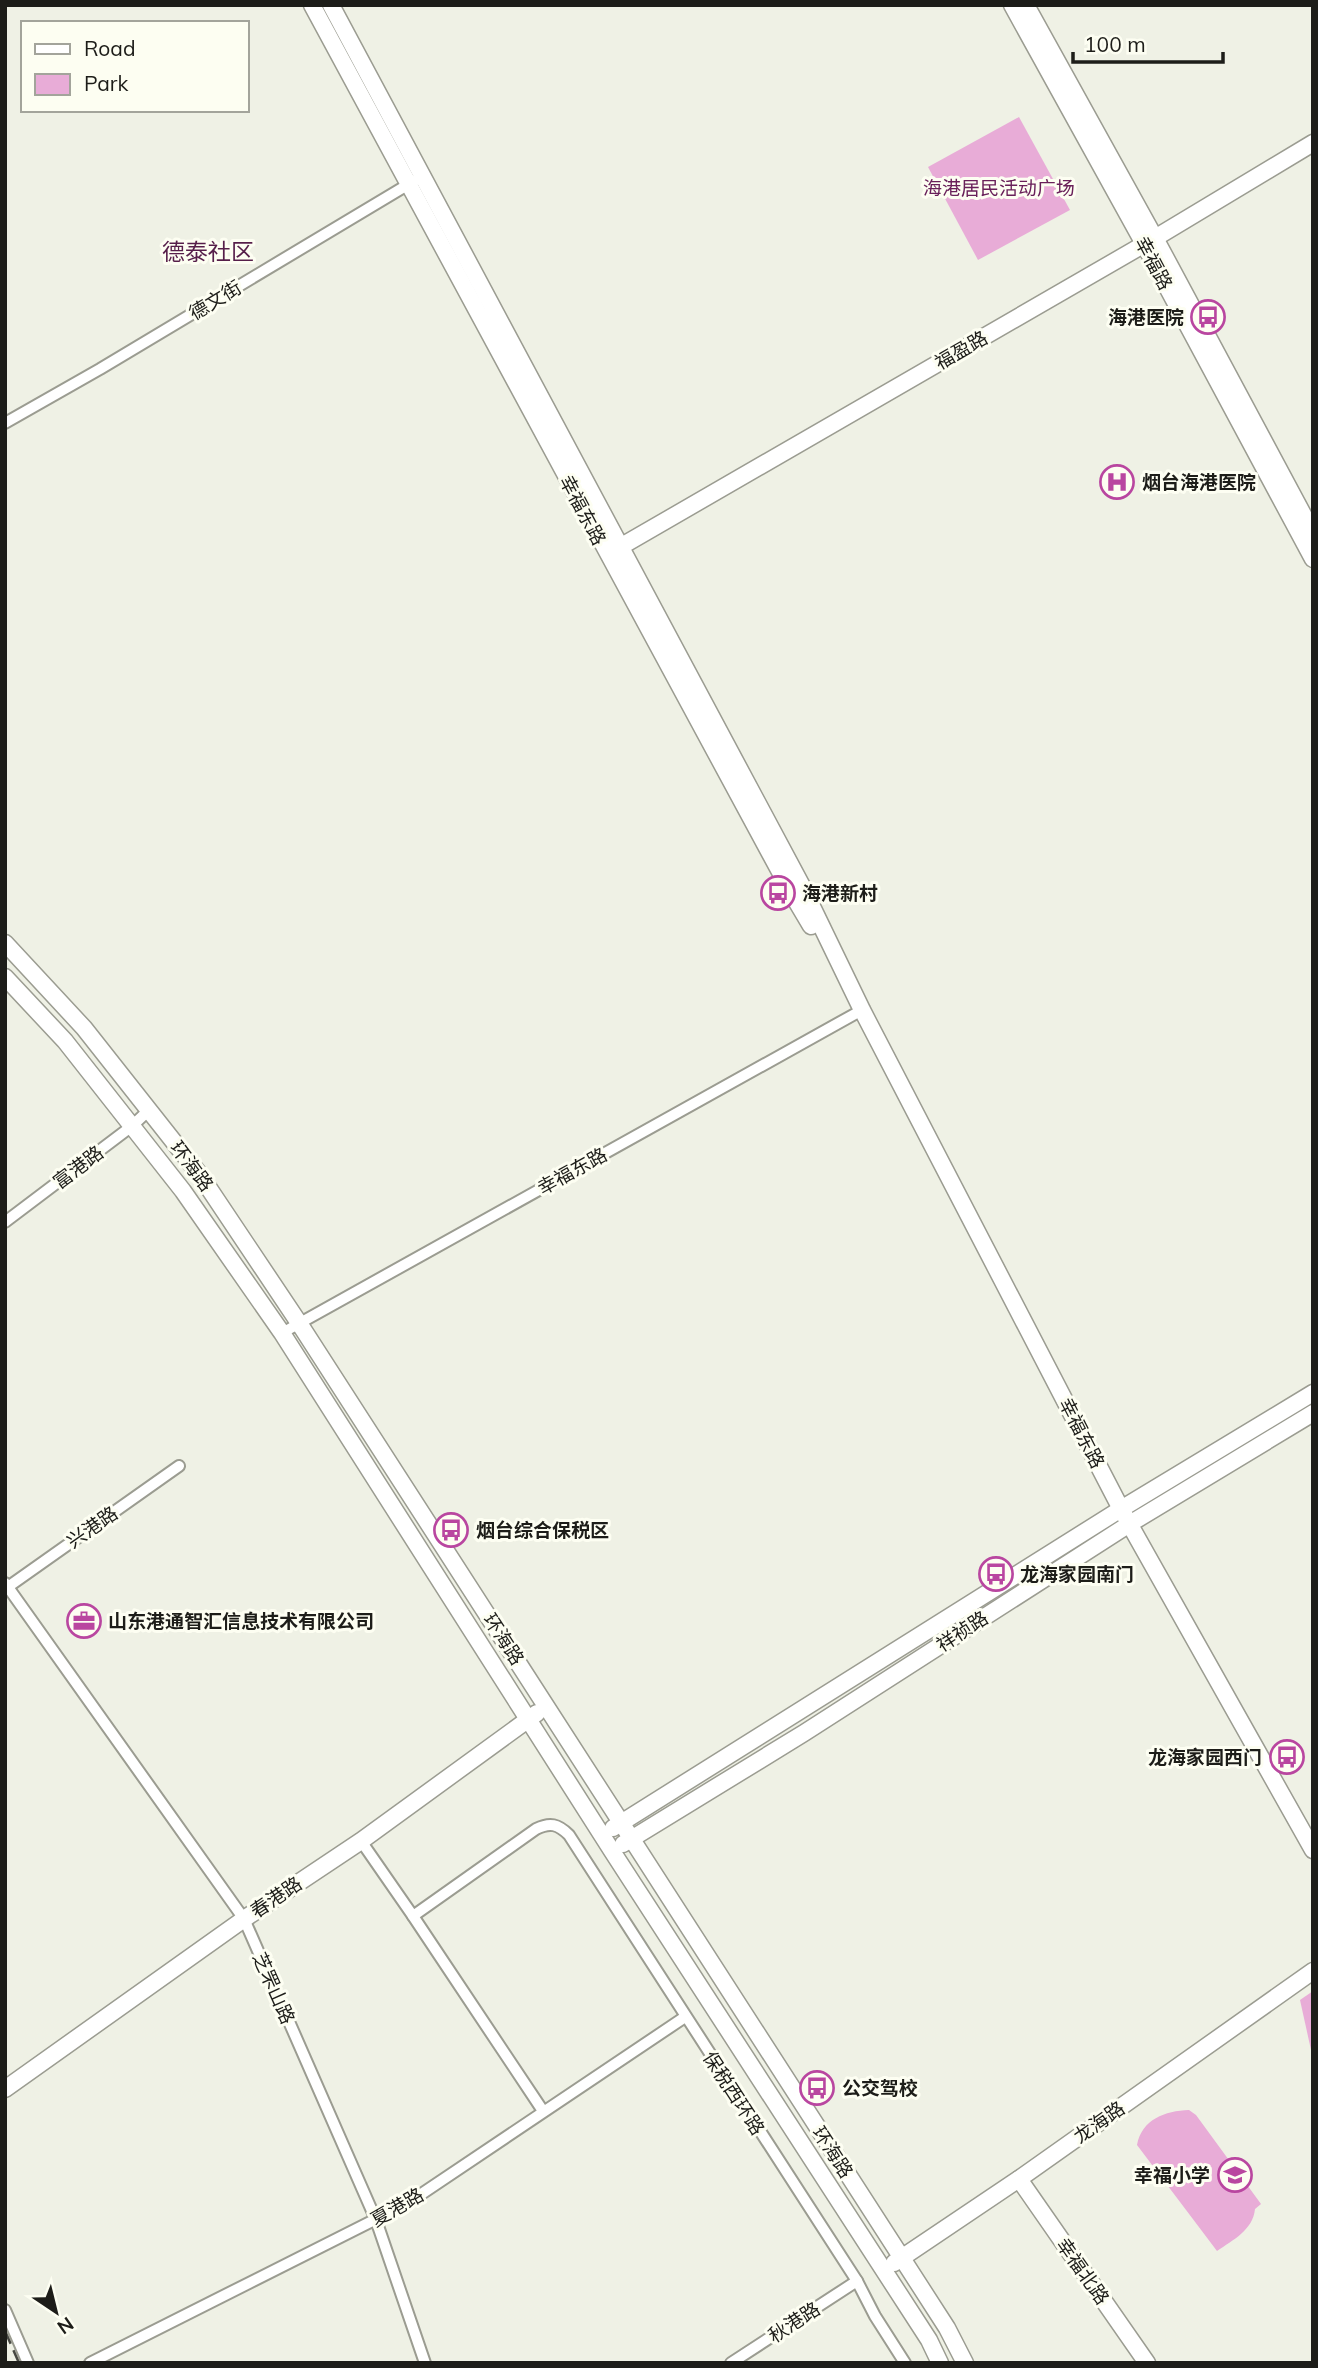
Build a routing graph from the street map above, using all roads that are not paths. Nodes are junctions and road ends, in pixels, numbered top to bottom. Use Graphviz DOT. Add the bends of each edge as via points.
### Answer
graph roads {
  1 [pos="312,5"];
  2 [pos="331,5"];
  3 [pos="1012,5"];
  4 [pos="1026,5"];
  5 [pos="1313,143"];
  6 [pos="423,176"];
  7 [pos="408,184"];
  8 [pos="1150,241"];
  9 [pos="5,423"];
  10 [pos="1313,533"];
  11 [pos="614,550"];
  12 [pos="1313,559"];
  13 [pos="5,943"];
  14 [pos="5,977"];
  15 [pos="862,1010"];
  16 [pos="149,1110"];
  17 [pos="132,1126"];
  18 [pos="5,1222"];
  19 [pos="299,1322"];
  20 [pos="282,1334"];
  21 [pos="1313,1393"];
  22 [pos="1313,1413"];
  23 [pos="179,1466"];
  24 [pos="1121,1508"];
  25 [pos="1131,1523"];
  26 [pos="6,1586"];
  27 [pos="548,1706"];
  28 [pos="529,1718"];
  29 [pos="621,1823"];
  30 [pos="602,1835"];
  31 [pos="631,1839"];
  32 [pos="361,1841"];
  33 [pos="1313,1850"];
  34 [pos="612,1851"];
  35 [pos="413,1916"];
  36 [pos="244,1919"];
  37 [pos="1313,1971"];
  38 [pos="685,2017"];
  39 [pos="5,2089"];
  40 [pos="543,2111"];
  41 [pos="1019,2179"];
  42 [pos="376,2220"];
  43 [pos="901,2258"];
  44 [pos="884,2270"];
  45 [pos="857,2281"];
  46 [pos="5,2310"];
  47 [pos="28,2363"];
  48 [pos="90,2363"];
  49 [pos="425,2363"];
  50 [pos="731,2363"];
  51 [pos="905,2363"];
  52 [pos="940,2363"];
  53 [pos="965,2363"];
  54 [pos="1147,2363"];
  1 -- 7 [label="street, 幸福东路"];
  2 -- 6 [label="street, 幸福东路"];
  3 -- 8 [label="street, 幸福路"];
  4 -- 8 [label="street, 幸福路"];
  5 -- 8 [label="street, 福盈路"];
  6 -- 7 [label="street, 德文街"];
  6 -- 11 [label="street, 幸福东路"];
  7 -- 9 [label="street, 德文街"];
  7 -- 11 [label="street, 幸福东路"];
  8 -- 10 [label="street, 幸福路"];
  8 -- 11 [label="street, 福盈路"];
  8 -- 12 [label="street, 幸福路"];
  11 -- 15 [label="street, 幸福东路" via="803,888"];
  13 -- 16 [label="street, 环海路" via="84,1028"];
  14 -- 17 [label="street, 环海路" via="65,1041"];
  15 -- 19 [label="street, 幸福东路"];
  15 -- 24 [label="street, 幸福东路"];
  16 -- 17 [label="street, 富港路"];
  16 -- 19 [label="street, 环海路" via="200,1175"];
  17 -- 18 [label="street, 富港路"];
  17 -- 20 [label="street, 环海路"];
  19 -- 20 [label="street, 幸福东路"];
  19 -- 27 [label="street, 环海路"];
  20 -- 28 [label="street, 环海路"];
  21 -- 24 [label="street"];
  22 -- 25 [label="street, 祥祯路"];
  23 -- 26 [label="street, 兴港路"];
  24 -- 25 [label="street, 幸福东路"];
  24 -- 29 [label="street"];
  25 -- 31 [label="street, 祥祯路"];
  25 -- 33 [label="street, 幸福东路"];
  26 -- 36 [label="street, 芝罘山路"];
  27 -- 28 [label="street, 春港路"];
  27 -- 29 [label="street, 环海路"];
  28 -- 30 [label="street, 环海路"];
  28 -- 32 [label="street, 春港路"];
  29 -- 30 [label="street"];
  29 -- 31 [label="street, 环海路"];
  30 -- 34 [label="street, 环海路"];
  31 -- 34 [label="street, 祥祯路"];
  31 -- 43 [label="street, 环海路"];
  32 -- 35 [label="street"];
  32 -- 36 [label="street, 春港路"];
  34 -- 44 [label="street, 环海路"];
  35 -- 38 [label="street, 保税西环路" via="536,1829 547,1824 559,1826"];
  35 -- 40 [label="street"];
  36 -- 39 [label="street, 春港路"];
  36 -- 42 [label="street, 芝罘山路"];
  37 -- 41 [label="street, 龙海路"];
  38 -- 40 [label="street, 夏港路"];
  38 -- 45 [label="street, 保税西环路"];
  40 -- 42 [label="street, 夏港路"];
  41 -- 43 [label="street, 龙海路"];
  41 -- 54 [label="street, 幸福北路"];
  42 -- 48 [label="street, 夏港路"];
  42 -- 49 [label="street, 芝罘山路"];
  43 -- 44 [label="street, 龙海路"];
  43 -- 53 [label="street, 环海路"];
  44 -- 52 [label="street, 环海路"];
  45 -- 50 [label="street, 秋港路"];
  45 -- 51 [label="street, 保税西环路"];
  46 -- 47 [label="street"];
}
